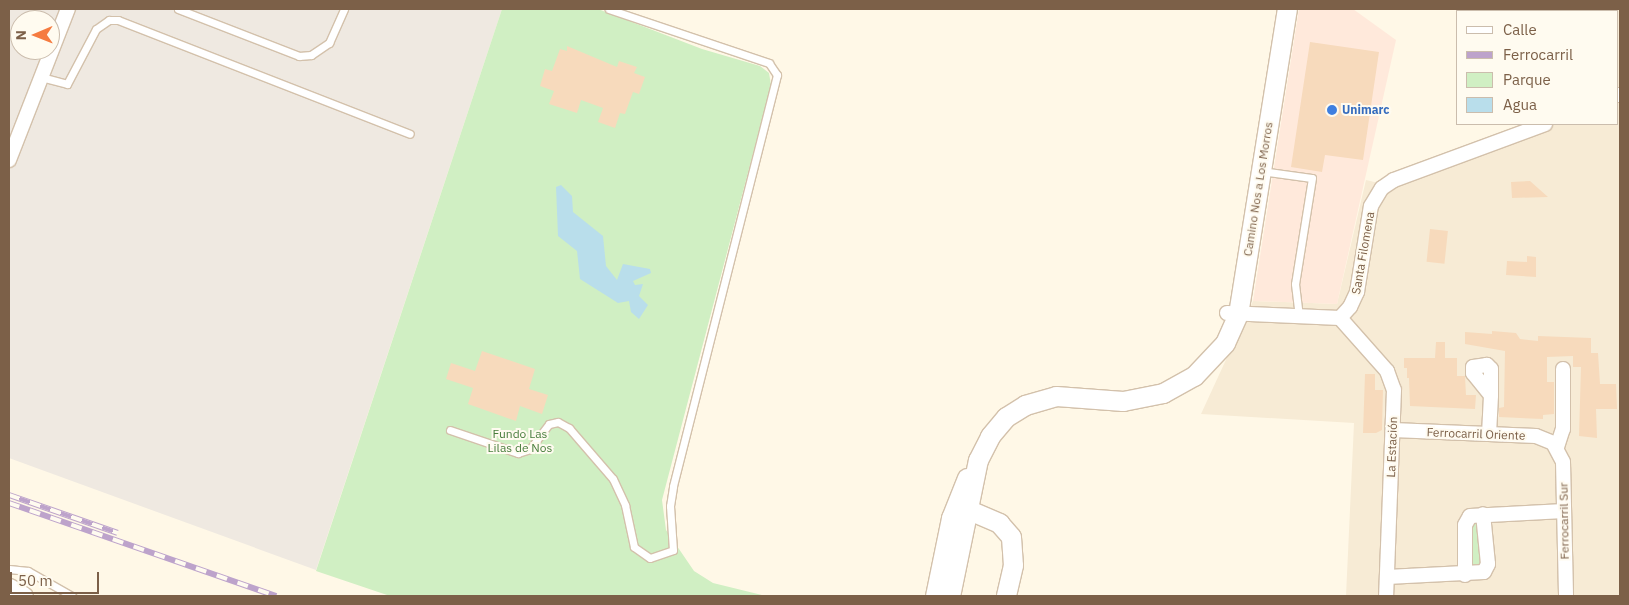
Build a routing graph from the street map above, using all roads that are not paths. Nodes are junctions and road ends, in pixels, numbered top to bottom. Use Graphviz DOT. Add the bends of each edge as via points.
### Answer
graph roads {
  1 [pos="68,9"];
  2 [pos="178,9"];
  3 [pos="344,9"];
  4 [pos="609,9"];
  5 [pos="1274,9"];
  6 [pos="1287,9"];
  7 [pos="41,77"];
  8 [pos="1542,125"];
  9 [pos="410,134"];
  10 [pos="9,160"];
  11 [pos="1261,171"];
  12 [pos="1232,314"];
  13 [pos="1299,317"];
  14 [pos="1340,318"];
  15 [pos="1563,369"];
  16 [pos="1491,395"];
  17 [pos="450,430"];
  18 [pos="1393,430"];
  19 [pos="1488,434"];
  20 [pos="1557,447"];
  21 [pos="978,460"];
  22 [pos="969,510"];
  23 [pos="1564,511"];
  24 [pos="1483,514"];
  25 [pos="9,569"];
  26 [pos="1465,575"];
  27 [pos="1387,577"];
  28 [pos="9,588"];
  29 [pos="23,596"];
  30 [pos="72,596"];
  31 [pos="935,596"];
  32 [pos="950,596"];
  33 [pos="1006,596"];
  34 [pos="1386,596"];
  35 [pos="1566,596"];
  1 -- 7 [label="street"];
  2 -- 3 [label="lane" via="299,56 310,55 329,43"];
  4 -- 17 [label="lane" via="769,63 778,75 672,486 673,550 650,558 634,547 625,505 613,479 584,442 558,422 548,424 525,452"];
  5 -- 12 [label="main road, Camino Nos a Los Morros"];
  6 -- 11 [label="main road, Camino Nos a Los Morros"];
  7 -- 9 [label="lane" via="67,84 96,29 109,20 118,20"];
  7 -- 10 [label="street"];
  8 -- 14 [label="street, Santa Filomena" via="1394,180 1382,188 1372,206 1357,292 1350,308"];
  11 -- 12 [label="main road, Camino Nos a Los Morros"];
  11 -- 13 [label="lane" via="1312,178 1295,284"];
  12 -- 13 [label="street"];
  12 -- 21 [label="main road, Camino Nos a Los Morros" via="1208,361 1181,384 1149,398 1123,401 1063,395 1025,405 998,426"];
  13 -- 14 [label="street"];
  14 -- 18 [label="street, La Estación" via="1390,376 1394,390"];
  15 -- 20 [label="street" via="1564,424"];
  16 -- 19 [label="street"];
  18 -- 19 [label="street, Ferrocarril Oriente"];
  18 -- 27 [label="street, La Estación"];
  19 -- 20 [label="street, Ferrocarril Oriente" via="1536,436 1550,440"];
  20 -- 23 [label="street, Ferrocarril Sur" via="1563,462"];
  21 -- 22 [label="main road, Camino Nos a Los Morros"];
  21 -- 31 [label="main road" via="956,505"];
  22 -- 32 [label="main road, Camino Nos a Los Morros"];
  22 -- 33 [label="main road" via="999,523 1011,538 1014,565"];
  23 -- 24 [label="street"];
  23 -- 35 [label="street, Ferrocarril Sur"];
  24 -- 26 [label="street" via="1472,515 1465,521"];
  24 -- 26 [label="street" via="1488,567 1481,574"];
  25 -- 30 [label="lane" via="28,571"];
  26 -- 27 [label="street"];
  27 -- 34 [label="street, La Estación"];
  28 -- 29 [label="main road"];
}
